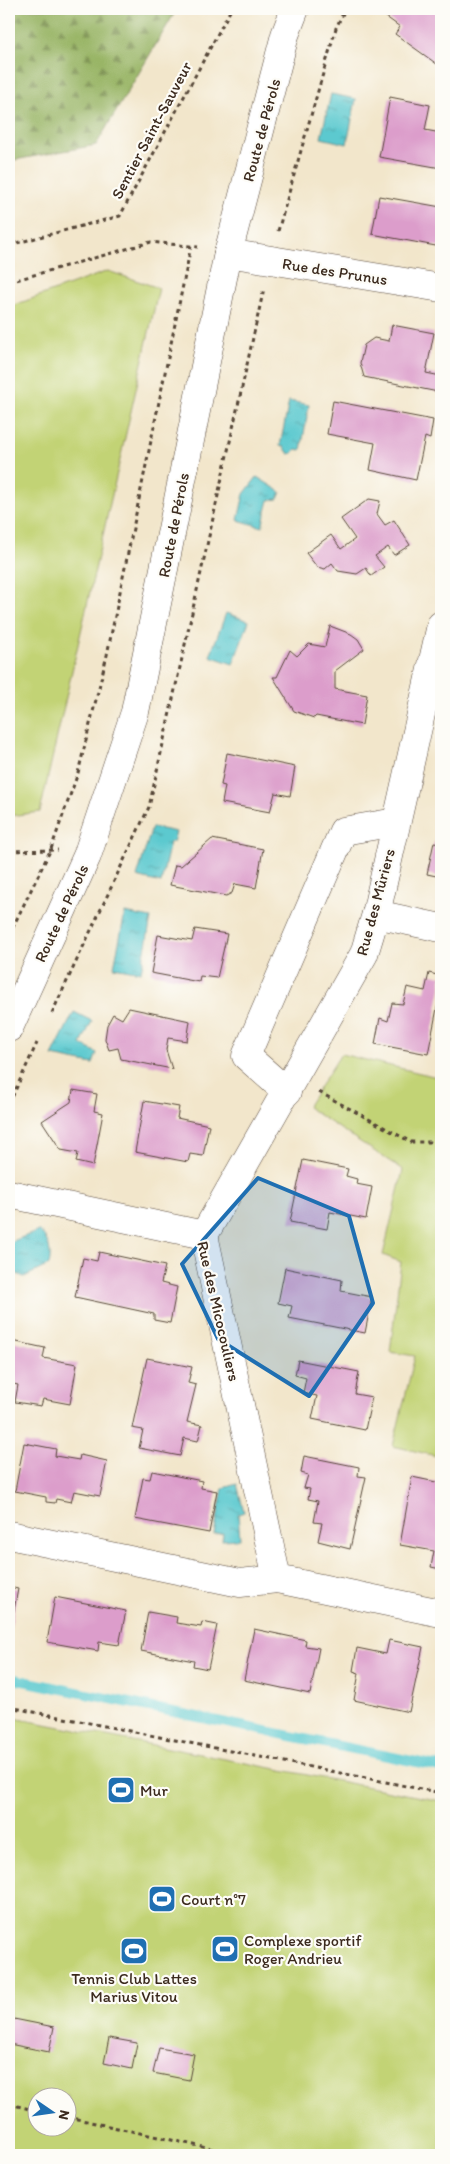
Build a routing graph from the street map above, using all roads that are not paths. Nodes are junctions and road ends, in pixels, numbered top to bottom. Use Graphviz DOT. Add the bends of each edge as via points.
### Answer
graph roads {
  1 [pos="295,9"];
  2 [pos="228,253"];
  3 [pos="441,288"];
  4 [pos="441,624"];
  5 [pos="396,822"];
  6 [pos="376,914"];
  7 [pos="441,928"];
  8 [pos="9,1028"];
  9 [pos="291,1085"];
  10 [pos="9,1194"];
  11 [pos="204,1235"];
  12 [pos="9,1535"];
  13 [pos="277,1579"];
  14 [pos="441,1613"];
  1 -- 2 [label="street, Route de Pérols" via="285,35"];
  2 -- 3 [label="street, Rue des Prunus"];
  2 -- 8 [label="street, Route de Pérols" via="135,712 87,856"];
  4 -- 5 [label="street, Rue des Mûriers"];
  5 -- 6 [label="street, Rue des Mûriers"];
  5 -- 9 [label="street" via="343,831 246,1056"];
  6 -- 7 [label="street"];
  6 -- 9 [label="street, Rue des Mûriers" via="364,954"];
  9 -- 11 [label="street, Rue des Mûriers"];
  10 -- 11 [label="street, Rue des Micocouliers"];
  11 -- 13 [label="street, Rue des Micocouliers"];
  12 -- 13 [label="street" via="240,1583"];
  13 -- 14 [label="street"];
}
